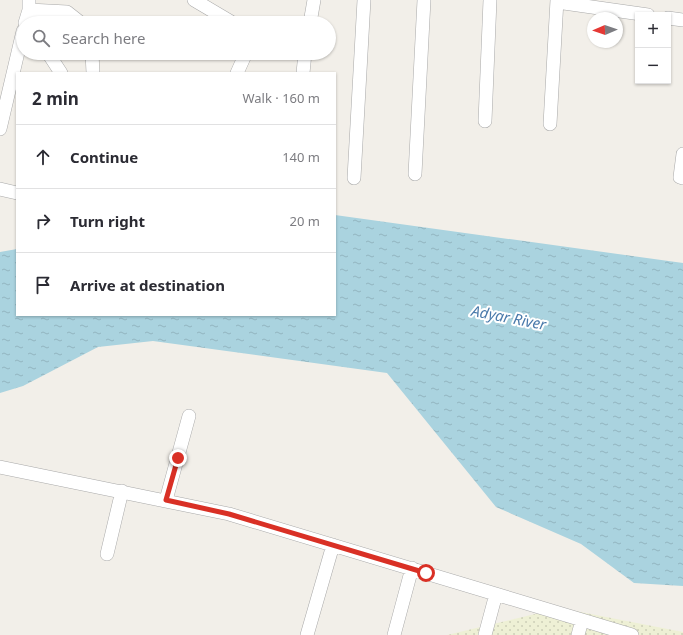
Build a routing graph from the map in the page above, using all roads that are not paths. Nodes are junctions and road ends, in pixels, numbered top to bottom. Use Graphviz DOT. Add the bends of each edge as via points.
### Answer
graph roads {
  1 [pos="194,0"];
  2 [pos="314,0"];
  3 [pos="364,0"];
  4 [pos="424,0"];
  5 [pos="490,0"];
  6 [pos="557,1"];
  7 [pos="635,13"];
  8 [pos="40,16"];
  9 [pos="72,16"];
  10 [pos="221,16"];
  11 [pos="311,16"];
  12 [pos="671,18"];
  13 [pos="683,20"];
  14 [pos="17,60"];
  15 [pos="53,60"];
  16 [pos="92,60"];
  17 [pos="243,60"];
  18 [pos="304,60"];
  19 [pos="60,72"];
  20 [pos="93,72"];
  21 [pos="237,72"];
  22 [pos="303,72"];
  23 [pos="485,121"];
  24 [pos="550,124"];
  25 [pos="0,129"];
  26 [pos="683,154"];
  27 [pos="415,174"];
  28 [pos="354,178"];
  29 [pos="683,178"];
  30 [pos="0,189"];
  31 [pos="16,192"];
  32 [pos="189,416"];
  33 [pos="0,467"];
  34 [pos="122,491"];
  35 [pos="166,500"];
  36 [pos="333,545"];
  37 [pos="107,554"];
  38 [pos="412,568"];
  39 [pos="496,594"];
  40 [pos="582,620"];
  41 [pos="307,635"];
  42 [pos="394,635"];
  43 [pos="485,635"];
  44 [pos="578,635"];
  45 [pos="632,635"];
  1 -- 10 [label="street"];
  2 -- 11 [label="street"];
  3 -- 28 [label="street"];
  4 -- 27 [label="street"];
  5 -- 23 [label="street"];
  6 -- 7 [label="street"];
  6 -- 24 [label="street"];
  8 -- 9 [label="street" via="67,12"];
  12 -- 13 [label="street"];
  14 -- 25 [label="street"];
  15 -- 19 [label="street"];
  16 -- 20 [label="street"];
  17 -- 21 [label="street"];
  18 -- 22 [label="street"];
  26 -- 29 [label="street" via="680,177"];
  30 -- 31 [label="street"];
  32 -- 35 [label="street"];
  33 -- 34 [label="street"];
  34 -- 35 [label="street"];
  34 -- 37 [label="street"];
  35 -- 36 [label="street" via="229,514"];
  36 -- 38 [label="street"];
  36 -- 41 [label="street"];
  38 -- 39 [label="street"];
  38 -- 42 [label="street"];
  39 -- 40 [label="street"];
  39 -- 43 [label="street"];
  40 -- 44 [label="street"];
  40 -- 45 [label="street"];
}
